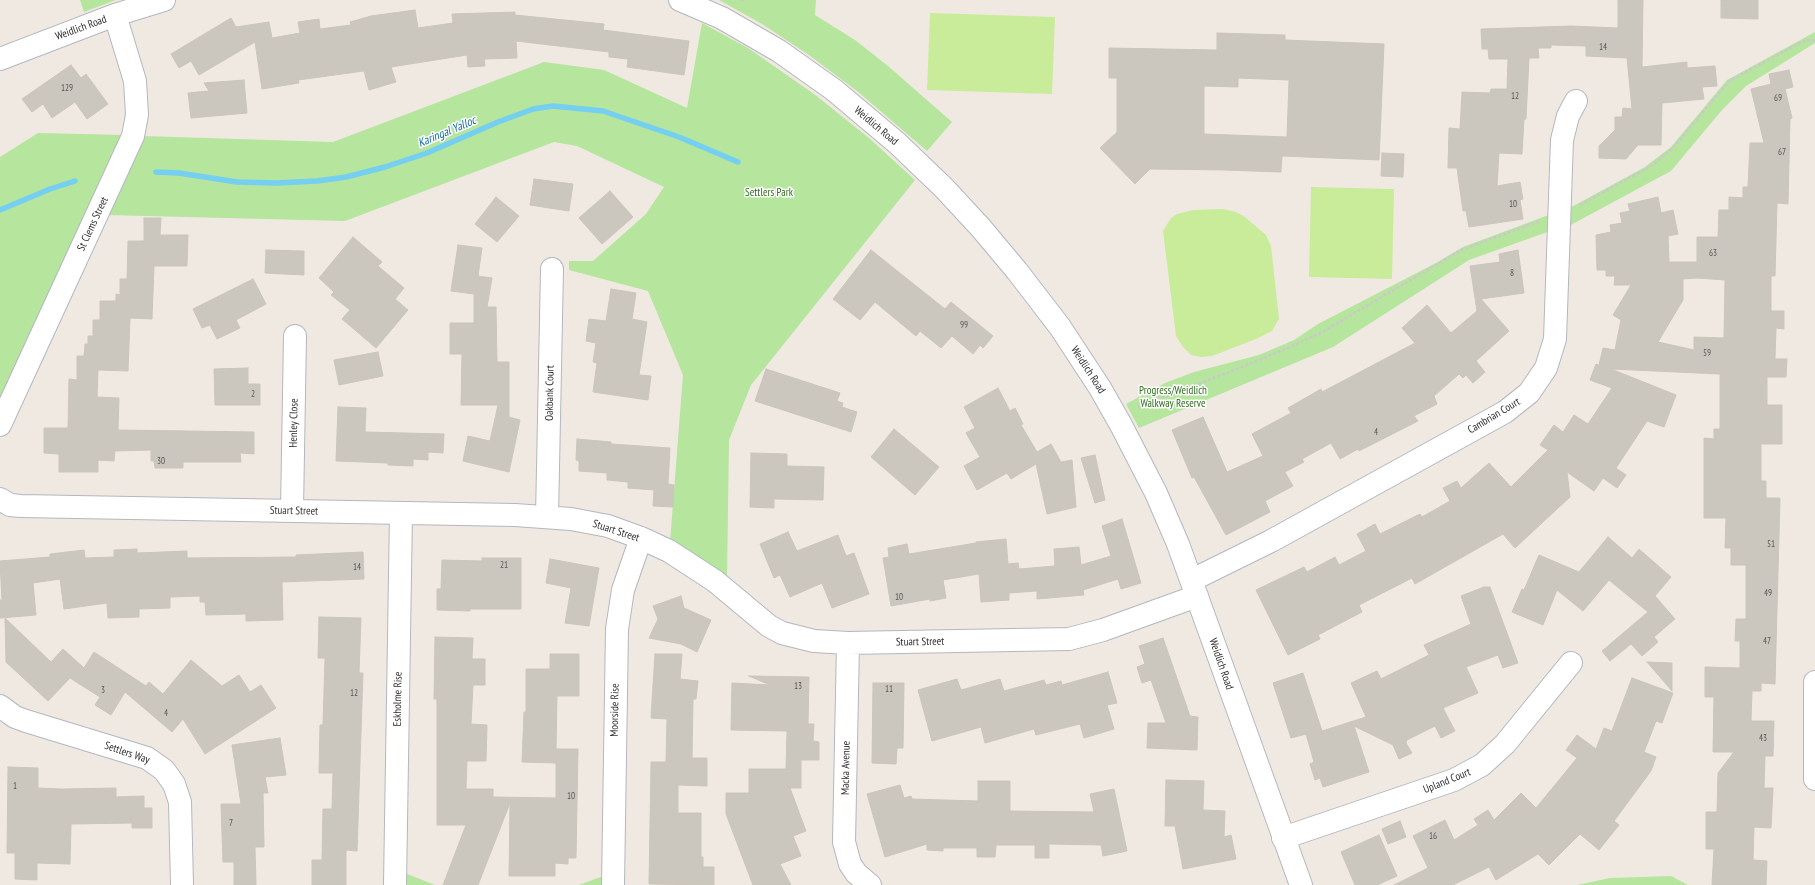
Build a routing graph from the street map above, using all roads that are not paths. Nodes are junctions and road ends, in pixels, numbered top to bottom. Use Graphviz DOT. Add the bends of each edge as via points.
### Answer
graph roads {
  1 [pos="164,0"];
  2 [pos="680,0"];
  3 [pos="115,15"];
  4 [pos="0,59"];
  5 [pos="1576,102"];
  6 [pos="552,269"];
  7 [pos="295,336"];
  8 [pos="0,425"];
  9 [pos="0,499"];
  10 [pos="292,510"];
  11 [pos="401,513"];
  12 [pos="547,517"];
  13 [pos="641,538"];
  14 [pos="1194,588"];
  15 [pos="848,643"];
  16 [pos="1571,663"];
  17 [pos="1815,682"];
  18 [pos="2,711"];
  19 [pos="1815,779"];
  20 [pos="1283,838"];
  21 [pos="182,885"];
  22 [pos="395,885"];
  23 [pos="613,885"];
  24 [pos="870,885"];
  25 [pos="1300,885"];
  1 -- 3 [label="street, Weidlich Road"];
  2 -- 14 [label="street, Weidlich Road" via="752,34 828,86 912,157 981,228 1044,306 1100,388 1152,486"];
  3 -- 4 [label="street, Weidlich Road"];
  3 -- 8 [label="street, St Clems Street" via="135,81 137,103 133,136"];
  5 -- 14 [label="street, Cambrian Court" via="1563,133 1555,339 1546,368 1529,393 1506,412 1264,544"];
  6 -- 12 [label="street, Oakbank Court"];
  7 -- 10 [label="street, Henley Close"];
  9 -- 10 [label="street, Stuart Street" via="10,505 21,506"];
  10 -- 11 [label="street, Stuart Street"];
  11 -- 12 [label="street, Stuart Street"];
  11 -- 22 [label="street, Eskholme Rise"];
  12 -- 13 [label="street, Stuart Street" via="602,525"];
  13 -- 15 [label="street, Stuart Street" via="701,570 759,619 782,634 814,641"];
  13 -- 23 [label="street, Moorside Rise" via="623,590 616,629"];
  14 -- 15 [label="street, Stuart Street" via="1103,630 1069,638"];
  14 -- 20 [label="street, Weidlich Road"];
  15 -- 24 [label="street, Macka Avenue" via="844,842 850,864"];
  16 -- 20 [label="street, Upland Court" via="1505,744 1469,773 1444,784"];
  17 -- 19 [label="street"];
  18 -- 21 [label="street, Settlers Way" via="26,721 147,758 164,770 174,784 180,802"];
  20 -- 25 [label="street, Weidlich Road"];
}
